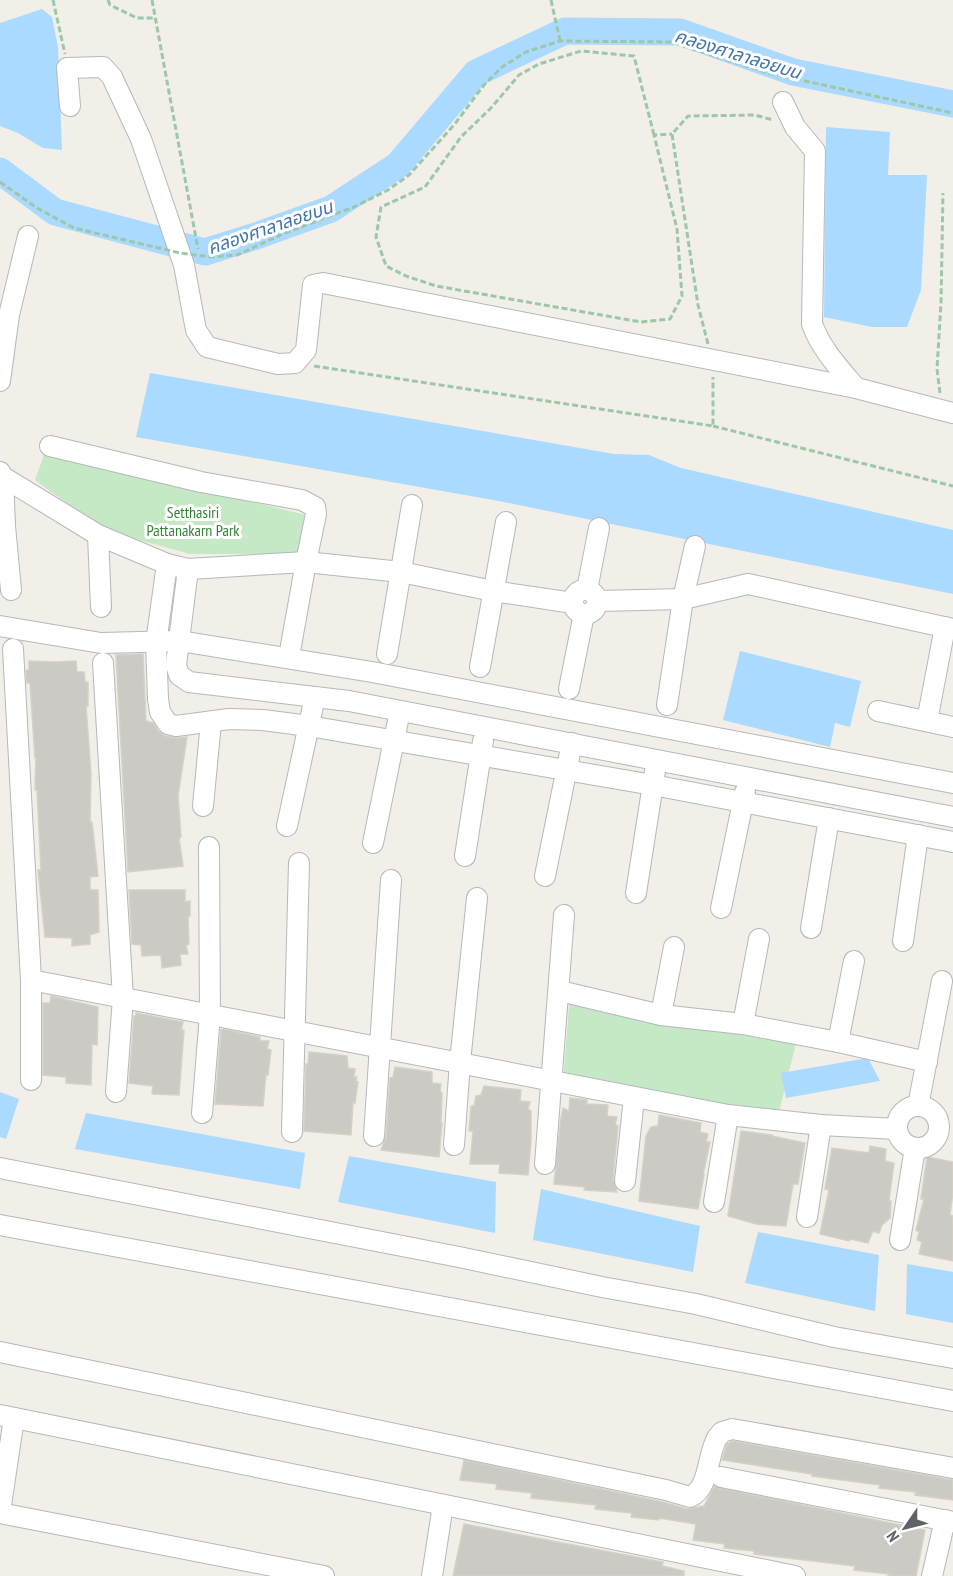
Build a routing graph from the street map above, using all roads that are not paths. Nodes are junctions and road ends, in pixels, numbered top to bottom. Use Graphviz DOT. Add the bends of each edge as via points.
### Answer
graph roads {
  1 [pos="783,102"];
  2 [pos="70,106"];
  3 [pos="28,236"];
  4 [pos="0,381"];
  5 [pos="856,388"];
  6 [pos="947,411"];
  7 [pos="50,446"];
  8 [pos="1,475"];
  9 [pos="412,505"];
  10 [pos="506,522"];
  11 [pos="599,528"];
  12 [pos="98,534"];
  13 [pos="695,546"];
  14 [pos="306,561"];
  15 [pos="166,564"];
  16 [pos="188,569"];
  17 [pos="401,572"];
  18 [pos="11,590"];
  19 [pos="493,591"];
  20 [pos="683,599"];
  21 [pos="585,602"];
  22 [pos="101,607"];
  23 [pos="0,626"];
  24 [pos="949,628"];
  25 [pos="180,641"];
  26 [pos="156,643"];
  27 [pos="13,649"];
  28 [pos="290,651"];
  29 [pos="387,654"];
  30 [pos="103,663"];
  31 [pos="480,667"];
  32 [pos="570,689"];
  33 [pos="315,697"];
  34 [pos="667,705"];
  35 [pos="400,711"];
  36 [pos="878,711"];
  37 [pos="211,722"];
  38 [pos="927,722"];
  39 [pos="309,726"];
  40 [pos="486,727"];
  41 [pos="953,727"];
  42 [pos="394,740"];
  43 [pos="572,743"];
  44 [pos="482,754"];
  45 [pos="656,760"];
  46 [pos="568,771"];
  47 [pos="747,778"];
  48 [pos="953,783"];
  49 [pos="653,785"];
  50 [pos="743,803"];
  51 [pos="202,807"];
  52 [pos="953,817"];
  53 [pos="829,818"];
  54 [pos="287,826"];
  55 [pos="918,835"];
  56 [pos="953,842"];
  57 [pos="373,843"];
  58 [pos="209,847"];
  59 [pos="465,856"];
  60 [pos="299,863"];
  61 [pos="545,876"];
  62 [pos="391,880"];
  63 [pos="636,893"];
  64 [pos="477,898"];
  65 [pos="721,908"];
  66 [pos="564,915"];
  67 [pos="811,928"];
  68 [pos="759,939"];
  69 [pos="903,941"];
  70 [pos="674,947"];
  71 [pos="854,961"];
  72 [pos="31,980"];
  73 [pos="942,981"];
  74 [pos="560,992"];
  75 [pos="123,998"];
  76 [pos="210,1015"];
  77 [pos="660,1015"];
  78 [pos="743,1024"];
  79 [pos="296,1032"];
  80 [pos="838,1042"];
  81 [pos="381,1049"];
  82 [pos="460,1062"];
  83 [pos="927,1062"];
  84 [pos="31,1080"];
  85 [pos="552,1081"];
  86 [pos="116,1092"];
  87 [pos="634,1098"];
  88 [pos="918,1106"];
  89 [pos="202,1113"];
  90 [pos="728,1115"];
  91 [pos="944,1115"];
  92 [pos="821,1125"];
  93 [pos="897,1129"];
  94 [pos="292,1132"];
  95 [pos="946,1135"];
  96 [pos="374,1136"];
  97 [pos="454,1144"];
  98 [pos="915,1148"];
  99 [pos="544,1164"];
  100 [pos="0,1168"];
  101 [pos="626,1181"];
  102 [pos="714,1202"];
  103 [pos="807,1217"];
  104 [pos="0,1225"];
  105 [pos="900,1240"];
  106 [pos="0,1352"];
  107 [pos="953,1358"];
  108 [pos="953,1401"];
  109 [pos="7,1417"];
  110 [pos="953,1468"];
  111 [pos="721,1477"];
  112 [pos="443,1505"];
  113 [pos="0,1512"];
  114 [pos="949,1521"];
  115 [pos="324,1576"];
  116 [pos="432,1576"];
  117 [pos="795,1576"];
  118 [pos="932,1576"];
  1 -- 5 [label="street" via="795,127 815,151 812,324 830,358"];
  2 -- 5 [label="street" via="67,68 103,67 112,77 141,139 189,253 184,265 196,330 207,347 278,364 295,363 306,350 313,285 323,283"];
  3 -- 4 [label="street" via="9,315"];
  5 -- 6 [label="street"];
  7 -- 14 [label="street" via="201,482 302,500 315,507 316,514"];
  8 -- 12 [label="street"];
  8 -- 18 [label="street"];
  9 -- 17 [label="street"];
  10 -- 19 [label="street"];
  11 -- 21 [label="street"];
  12 -- 15 [label="street"];
  12 -- 22 [label="street"];
  13 -- 20 [label="street"];
  14 -- 16 [label="street"];
  14 -- 17 [label="street"];
  14 -- 28 [label="street"];
  15 -- 16 [label="street"];
  15 -- 26 [label="street"];
  16 -- 25 [label="street"];
  17 -- 19 [label="street"];
  17 -- 29 [label="street"];
  19 -- 21 [label="street"];
  19 -- 31 [label="street"];
  20 -- 21 [label="street"];
  20 -- 24 [label="street" via="748,584"];
  20 -- 34 [label="street"];
  21 -- 32 [label="street"];
  23 -- 26 [label="street" via="101,644"];
  24 -- 38 [label="street"];
  25 -- 26 [label="street"];
  25 -- 33 [label="street" via="176,665 179,675 189,682"];
  25 -- 48 [label="street" via="372,672"];
  26 -- 37 [label="street" via="158,699 168,724"];
  27 -- 72 [label="street"];
  30 -- 75 [label="street"];
  33 -- 35 [label="street"];
  33 -- 39 [label="street"];
  35 -- 40 [label="street"];
  35 -- 42 [label="street"];
  36 -- 38 [label="street"];
  37 -- 39 [label="street" via="263,720"];
  37 -- 51 [label="street"];
  38 -- 41 [label="street"];
  39 -- 42 [label="street"];
  39 -- 54 [label="street"];
  40 -- 43 [label="street"];
  40 -- 44 [label="street"];
  42 -- 44 [label="street"];
  42 -- 57 [label="street"];
  43 -- 45 [label="street"];
  43 -- 46 [label="street"];
  44 -- 46 [label="street"];
  44 -- 59 [label="street"];
  45 -- 47 [label="street"];
  45 -- 49 [label="street"];
  46 -- 49 [label="street"];
  46 -- 61 [label="street"];
  47 -- 50 [label="street"];
  47 -- 52 [label="street"];
  49 -- 50 [label="street"];
  49 -- 63 [label="street"];
  50 -- 53 [label="street"];
  50 -- 65 [label="street"];
  53 -- 55 [label="street"];
  53 -- 67 [label="street"];
  55 -- 56 [label="street"];
  55 -- 69 [label="street"];
  58 -- 76 [label="street"];
  60 -- 79 [label="street"];
  62 -- 81 [label="street"];
  64 -- 82 [label="street"];
  66 -- 74 [label="street"];
  68 -- 78 [label="street"];
  70 -- 77 [label="street"];
  71 -- 80 [label="street"];
  72 -- 75 [label="street"];
  72 -- 84 [label="street"];
  73 -- 83 [label="street"];
  74 -- 77 [label="street"];
  74 -- 85 [label="street"];
  75 -- 76 [label="street"];
  75 -- 86 [label="street"];
  76 -- 79 [label="street"];
  76 -- 89 [label="street"];
  77 -- 78 [label="street"];
  78 -- 80 [label="street"];
  79 -- 81 [label="street"];
  79 -- 94 [label="street"];
  80 -- 83 [label="street"];
  81 -- 82 [label="street"];
  81 -- 96 [label="street"];
  82 -- 85 [label="street"];
  82 -- 97 [label="street"];
  83 -- 88 [label="street"];
  85 -- 87 [label="street"];
  85 -- 99 [label="street"];
  87 -- 90 [label="street"];
  87 -- 101 [label="street"];
  88 -- 91 [label="street"];
  88 -- 93 [label="street" via="905,1110"];
  90 -- 92 [label="street"];
  90 -- 102 [label="street"];
  91 -- 95 [label="street" via="940,1128"];
  92 -- 93 [label="street"];
  92 -- 103 [label="street"];
  93 -- 98 [label="street" via="903,1142"];
  95 -- 98 [label="street" via="929,1146"];
  98 -- 105 [label="street"];
  100 -- 107 [label="street"];
  104 -- 108 [label="street"];
  106 -- 110 [label="street" via="690,1497 702,1485 717,1438 732,1429"];
  109 -- 112 [label="street"];
  109 -- 113 [label="street"];
  111 -- 114 [label="street"];
  112 -- 116 [label="street"];
  112 -- 117 [label="street"];
  113 -- 115 [label="street"];
  114 -- 118 [label="street"];
}
